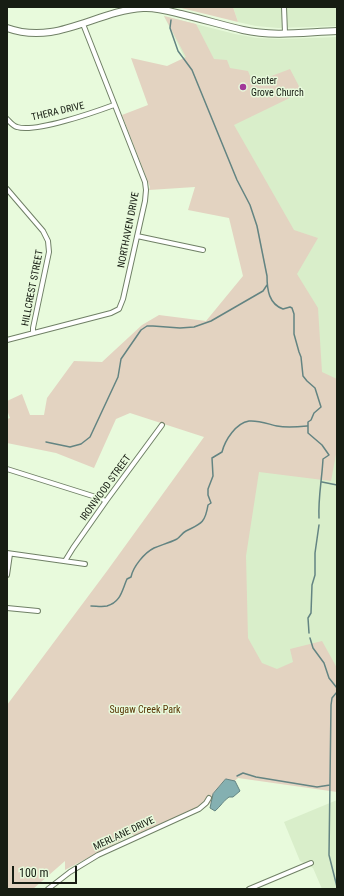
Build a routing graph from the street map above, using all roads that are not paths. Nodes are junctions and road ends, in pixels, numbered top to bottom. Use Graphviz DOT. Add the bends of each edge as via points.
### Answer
graph roads {
  1 [pos="284,7"];
  2 [pos="122,9"];
  3 [pos="83,24"];
  4 [pos="7,28"];
  5 [pos="337,31"];
  6 [pos="285,33"];
  7 [pos="114,105"];
  8 [pos="7,119"];
  9 [pos="7,189"];
  10 [pos="137,236"];
  11 [pos="203,250"];
  12 [pos="33,333"];
  13 [pos="7,340"];
  14 [pos="162,425"];
  15 [pos="7,470"];
  16 [pos="106,501"];
  17 [pos="8,554"];
  18 [pos="65,561"];
  19 [pos="85,564"];
  20 [pos="7,575"];
  21 [pos="7,608"];
  22 [pos="38,611"];
  23 [pos="209,798"];
  24 [pos="311,863"];
  25 [pos="48,889"];
  26 [pos="249,889"];
  1 -- 6 [label="street"];
  2 -- 3 [label="street"];
  2 -- 6 [label="street" via="161,9 244,30"];
  3 -- 4 [label="street" via="39,34"];
  3 -- 7 [label="street, NORTHAVEN DRIVE"];
  5 -- 6 [label="street"];
  7 -- 8 [label="street, THERA DRIVE" via="63,121 33,127 17,127"];
  7 -- 10 [label="street, NORTHAVEN DRIVE" via="145,182 146,197"];
  9 -- 12 [label="street, HILLCREST STREET" via="43,231 48,241 49,252"];
  10 -- 11 [label="street"];
  10 -- 12 [label="street, NORTHAVEN DRIVE" via="119,308 112,313"];
  12 -- 13 [label="street, NORTHAVEN DRIVE"];
  14 -- 16 [label="street, IRONWOOD STREET"];
  15 -- 16 [label="street"];
  16 -- 18 [label="street, IRONWOOD STREET"];
  17 -- 18 [label="street"];
  17 -- 20 [label="street"];
  18 -- 19 [label="street"];
  21 -- 22 [label="street"];
  23 -- 25 [label="street, MERLANE DRIVE" via="198,809 83,863"];
  24 -- 26 [label="street"];
}
